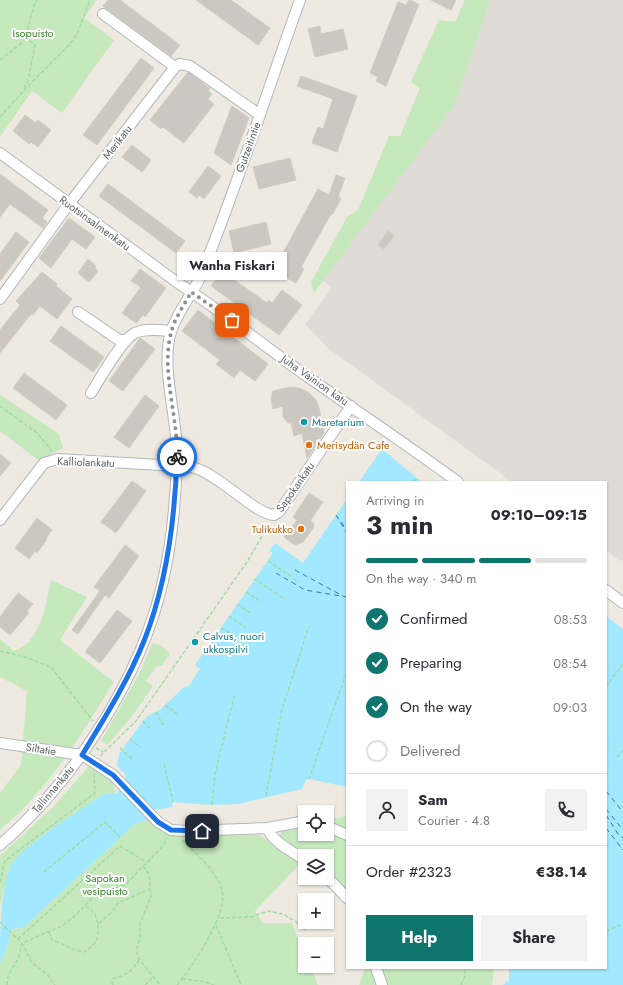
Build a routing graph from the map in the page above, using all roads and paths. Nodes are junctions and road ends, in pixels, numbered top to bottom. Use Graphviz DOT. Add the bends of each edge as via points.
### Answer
graph roads {
  1 [pos="36,0"];
  2 [pos="90,0"];
  3 [pos="300,0"];
  4 [pos="103,14"];
  5 [pos="26,37"];
  6 [pos="0,60"];
  7 [pos="175,67"];
  8 [pos="22,91"];
  9 [pos="260,115"];
  10 [pos="0,116"];
  11 [pos="0,153"];
  12 [pos="69,204"];
  13 [pos="191,292"];
  14 [pos="0,299"];
  15 [pos="78,312"];
  16 [pos="171,331"];
  17 [pos="126,340"];
  18 [pos="91,393"];
  19 [pos="0,406"];
  20 [pos="351,406"];
  21 [pos="57,459"];
  22 [pos="177,466"];
  23 [pos="417,478"];
  24 [pos="415,481"];
  25 [pos="457,481"];
  26 [pos="269,515"];
  27 [pos="0,520"];
  28 [pos="268,561"];
  29 [pos="254,579"];
  30 [pos="299,582"];
  31 [pos="607,591"];
  32 [pos="246,592"];
  33 [pos="285,599"];
  34 [pos="260,601"];
  35 [pos="623,603"];
  36 [pos="238,604"];
  37 [pos="252,614"];
  38 [pos="229,616"];
  39 [pos="309,626"];
  40 [pos="221,628"];
  41 [pos="246,628"];
  42 [pos="235,636"];
  43 [pos="212,641"];
  44 [pos="0,651"];
  45 [pos="226,651"];
  46 [pos="623,663"];
  47 [pos="346,674"];
  48 [pos="607,686"];
  49 [pos="235,692"];
  50 [pos="165,705"];
  51 [pos="156,712"];
  52 [pos="177,714"];
  53 [pos="143,721"];
  54 [pos="163,724"];
  55 [pos="98,728"];
  56 [pos="151,730"];
  57 [pos="130,739"];
  58 [pos="0,743"];
  59 [pos="140,747"];
  60 [pos="120,748"];
  61 [pos="623,750"];
  62 [pos="82,755"];
  63 [pos="617,758"];
  64 [pos="132,759"];
  65 [pos="94,763"];
  66 [pos="164,764"];
  67 [pos="309,779"];
  68 [pos="266,796"];
  69 [pos="173,802"];
  70 [pos="212,805"];
  71 [pos="298,823"];
  72 [pos="268,828"];
  73 [pos="334,829"];
  74 [pos="171,830"];
  75 [pos="346,835"];
  76 [pos="120,838"];
  77 [pos="0,845"];
  78 [pos="298,855"];
  79 [pos="5,861"];
  80 [pos="0,862"];
  81 [pos="147,862"];
  82 [pos="143,866"];
  83 [pos="44,872"];
  84 [pos="0,882"];
  85 [pos="334,884"];
  86 [pos="150,889"];
  87 [pos="346,897"];
  88 [pos="86,906"];
  89 [pos="220,918"];
  90 [pos="0,922"];
  91 [pos="98,924"];
  92 [pos="623,924"];
  93 [pos="216,925"];
  94 [pos="304,930"];
  95 [pos="607,931"];
  96 [pos="49,932"];
  97 [pos="18,939"];
  98 [pos="22,943"];
  99 [pos="140,960"];
  100 [pos="376,969"];
  101 [pos="465,969"];
  102 [pos="154,976"];
  103 [pos="182,980"];
  104 [pos="7,985"];
  105 [pos="55,985"];
  106 [pos="113,985"];
  107 [pos="145,985"];
  108 [pos="160,985"];
  109 [pos="177,985"];
  110 [pos="214,985"];
  111 [pos="240,985"];
  112 [pos="382,985"];
  113 [pos="461,985"];
  1 -- 5 [label="path"];
  2 -- 8 [label="path" via="77,34 69,45"];
  3 -- 9 [label="street, Gutzeitintie"];
  4 -- 7 [label="street"];
  5 -- 6 [label="path"];
  5 -- 8 [label="path" via="35,45 28,81"];
  7 -- 9 [label="street" via="180,64 190,66"];
  7 -- 12 [label="street, Merikatu"];
  8 -- 10 [label="path"];
  9 -- 13 [label="street, Gutzeitintie" via="200,277"];
  11 -- 12 [label="street, Ruotsinsalmenkatu"];
  12 -- 13 [label="street, Ruotsinsalmenkatu"];
  12 -- 14 [label="street, Merikatu"];
  13 -- 16 [label="street, Tallinnankatu"];
  13 -- 20 [label="street, Juha Vainion katu"];
  15 -- 17 [label="street" via="119,340"];
  16 -- 17 [label="street" via="155,329 135,333"];
  16 -- 22 [label="street, Tallinnankatu" via="168,367 177,439"];
  17 -- 18 [label="street"];
  19 -- 21 [label="path" via="37,433 49,445"];
  20 -- 25 [label="street, Juha Vainion katu"];
  20 -- 26 [label="street, Sapokankatu" via="279,512"];
  21 -- 22 [label="street, Kalliolankatu"];
  21 -- 27 [label="street, Kalliolankatu" via="44,463"];
  22 -- 26 [label="street, Sapokankatu" via="196,468"];
  22 -- 55 [label="street, Tallinnankatu" via="169,543 155,610 136,659"];
  23 -- 24 [label="path"];
  26 -- 65 [label="path" via="261,538 247,562 140,715"];
  28 -- 30 [label="path"];
  29 -- 33 [label="path"];
  31 -- 35 [label="street"];
  32 -- 34 [label="path"];
  36 -- 37 [label="path"];
  38 -- 41 [label="path"];
  39 -- 68 [label="path" via="282,709"];
  40 -- 42 [label="path"];
  43 -- 45 [label="path"];
  44 -- 55 [label="path" via="51,667"];
  46 -- 48 [label="path"];
  47 -- 67 [label="path"];
  49 -- 70 [label="path" via="215,774"];
  50 -- 52 [label="path"];
  51 -- 54 [label="path"];
  53 -- 56 [label="path"];
  55 -- 62 [label="street, Tallinnankatu"];
  57 -- 59 [label="path"];
  58 -- 62 [label="street, Siltatie"];
  60 -- 64 [label="path"];
  61 -- 63 [label="path"];
  62 -- 65 [label="street"];
  62 -- 77 [label="street, Tallinnankatu" via="49,797"];
  65 -- 74 [label="street" via="113,775 158,822"];
  65 -- 79 [label="path" via="95,793"];
  66 -- 69 [label="path"];
  71 -- 72 [label="street"];
  72 -- 74 [label="street"];
  72 -- 78 [label="street" via="268,832 275,840"];
  73 -- 75 [label="street"];
  74 -- 81 [label="path" via="163,846"];
  74 -- 89 [label="path" via="206,864 223,890"];
  76 -- 83 [label="path" via="105,822"];
  79 -- 80 [label="path"];
  79 -- 84 [label="path"];
  81 -- 82 [label="path"];
  81 -- 97 [label="path" via="120,846"];
  82 -- 86 [label="path" via="148,874"];
  82 -- 88 [label="path" via="125,885 95,895"];
  85 -- 87 [label="street"];
  86 -- 91 [label="path" via="118,903"];
  86 -- 99 [label="path" via="151,896 140,924 136,952"];
  88 -- 91 [label="path" via="95,914"];
  88 -- 96 [label="path" via="62,926"];
  89 -- 93 [label="path"];
  89 -- 94 [label="path" via="251,917 268,911 283,914"];
  90 -- 97 [label="path"];
  91 -- 96 [label="path" via="96,944 84,952 76,952 52,940"];
  92 -- 95 [label="path"];
  93 -- 103 [label="path"];
  93 -- 111 [label="path"];
  96 -- 98 [label="path"];
  97 -- 98 [label="path"];
  98 -- 104 [label="path" via="18,959 8,975"];
  98 -- 105 [label="path" via="32,963 47,974"];
  99 -- 102 [label="path"];
  99 -- 106 [label="path" via="127,974 114,978"];
  100 -- 112 [label="street"];
  101 -- 113 [label="path"];
  102 -- 107 [label="path"];
  102 -- 108 [label="path"];
  103 -- 109 [label="path"];
  103 -- 110 [label="path"];
}
